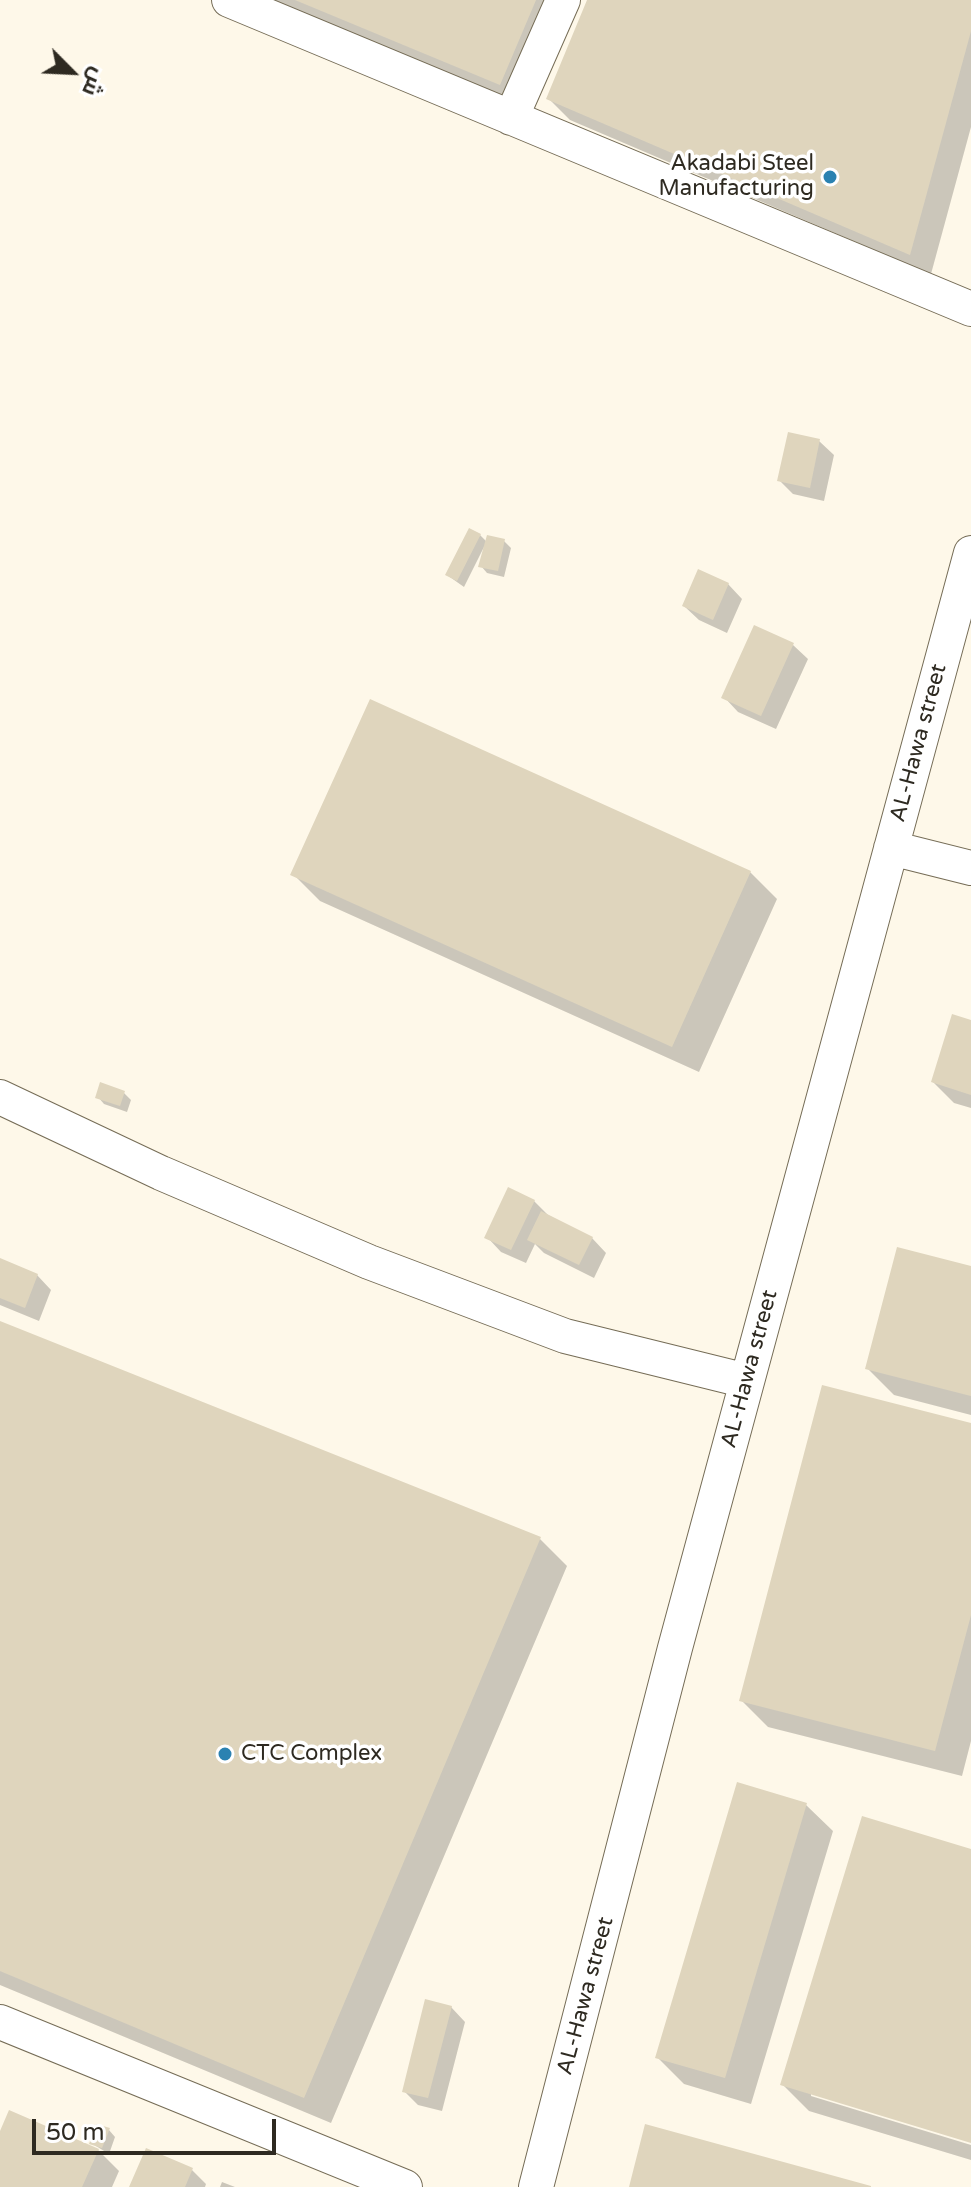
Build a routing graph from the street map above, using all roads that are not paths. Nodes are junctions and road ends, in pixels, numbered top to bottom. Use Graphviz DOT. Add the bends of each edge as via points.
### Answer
graph roads {
  1 [pos="229,0"];
  2 [pos="563,0"];
  3 [pos="511,118"];
  4 [pos="971,309"];
  5 [pos="971,553"];
  6 [pos="891,848"];
  7 [pos="971,868"];
  8 [pos="0,1097"];
  9 [pos="747,1381"];
  10 [pos="0,2022"];
  11 [pos="405,2187"];
  12 [pos="536,2187"];
  1 -- 3 [label="street"];
  2 -- 3 [label="street"];
  3 -- 4 [label="street"];
  5 -- 6 [label="street, AL-Hawa street"];
  6 -- 7 [label="street"];
  6 -- 9 [label="street, AL-Hawa street"];
  8 -- 9 [label="street" via="369,1262 565,1336"];
  9 -- 12 [label="street, AL-Hawa street"];
  10 -- 11 [label="street"];
}
